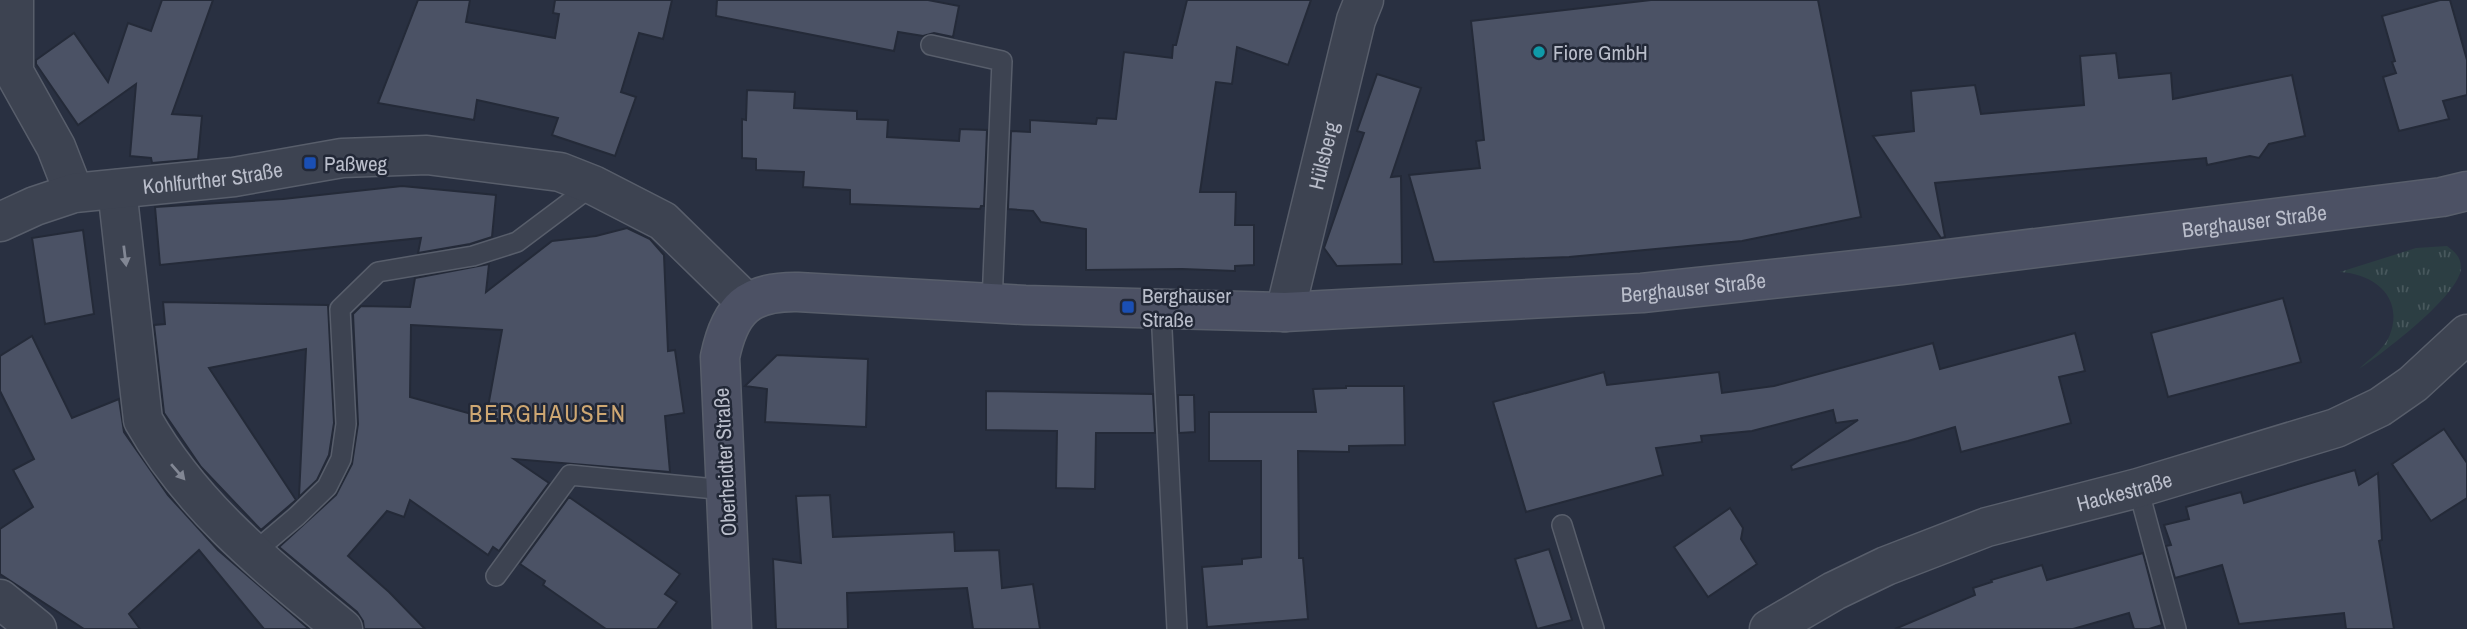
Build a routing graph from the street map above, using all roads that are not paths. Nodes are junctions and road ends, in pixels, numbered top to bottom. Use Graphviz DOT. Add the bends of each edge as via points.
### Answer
graph roads {
  1 [pos="14,0"];
  2 [pos="1364,0"];
  3 [pos="931,45"];
  4 [pos="593,185"];
  5 [pos="117,189"];
  6 [pos="2467,191"];
  7 [pos="74,193"];
  8 [pos="0,222"];
  9 [pos="746,302"];
  10 [pos="992,303"];
  11 [pos="1161,310"];
  12 [pos="1285,312"];
  13 [pos="2467,334"];
  14 [pos="2138,488"];
  15 [pos="726,491"];
  16 [pos="1562,525"];
  17 [pos="253,554"];
  18 [pos="496,576"];
  19 [pos="0,599"];
  20 [pos="37,629"];
  21 [pos="343,629"];
  22 [pos="732,629"];
  23 [pos="1177,629"];
  24 [pos="1594,629"];
  25 [pos="1769,629"];
  26 [pos="2176,629"];
  1 -- 7 [label="street" via="14,72"];
  2 -- 12 [label="street, Hülsberg"];
  3 -- 10 [label="lane" via="1002,61"];
  4 -- 5 [label="street, Kohlfurther Straße" via="560,172 427,155 342,158 234,177"];
  4 -- 9 [label="street, Kohlfurther Straße" via="663,221"];
  4 -- 17 [label="lane" via="517,242 473,256 378,272 340,309 346,424 341,459 327,487"];
  5 -- 7 [label="street, Kohlfurther Straße"];
  5 -- 17 [label="street, one-way" via="143,420 162,453"];
  6 -- 12 [label="street, Berghauser Straße" via="1902,265 1642,293"];
  7 -- 8 [label="street, Kohlfurther Straße"];
  9 -- 10 [label="street, Berghauser Straße" via="782,292"];
  9 -- 15 [label="street, Oberheidter Straße" via="734,316 720,356"];
  10 -- 11 [label="street, Berghauser Straße"];
  11 -- 12 [label="street, Berghauser Straße"];
  11 -- 23 [label="lane"];
  13 -- 14 [label="street, Hackestraße" via="2413,384 2380,407 2336,428"];
  14 -- 25 [label="street, Hackestraße" via="1987,527 1911,556 1835,591"];
  14 -- 26 [label="lane"];
  15 -- 18 [label="lane" via="570,475"];
  15 -- 22 [label="street, Oberheidter Straße"];
  16 -- 24 [label="lane"];
  17 -- 21 [label="street"];
  19 -- 20 [label="street"];
}
